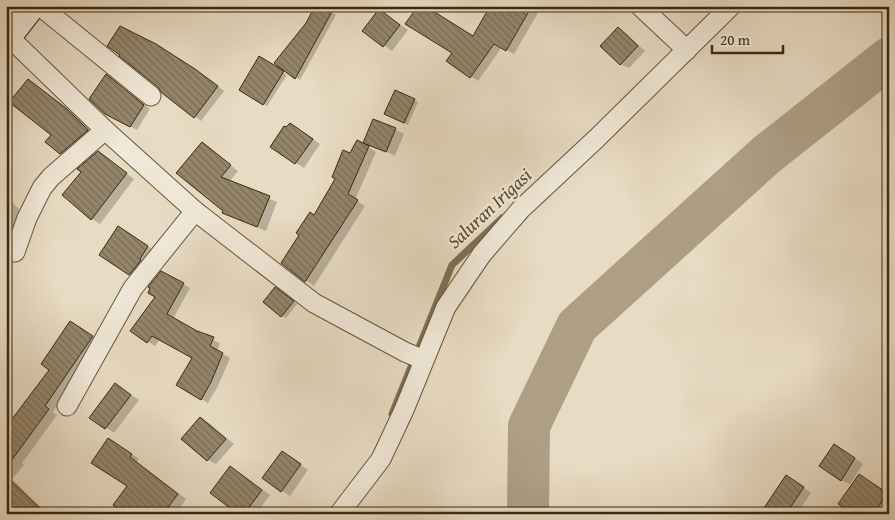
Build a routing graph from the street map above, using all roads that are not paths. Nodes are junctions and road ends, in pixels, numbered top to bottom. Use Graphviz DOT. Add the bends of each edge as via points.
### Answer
graph roads {
  1 [pos="31,6"];
  2 [pos="40,6"];
  3 [pos="640,6"];
  4 [pos="731,6"];
  5 [pos="7,37"];
  6 [pos="686,49"];
  7 [pos="151,96"];
  8 [pos="105,130"];
  9 [pos="195,212"];
  10 [pos="14,252"];
  11 [pos="416,357"];
  12 [pos="66,406"];
  13 [pos="339,514"];
  1 -- 5 [label="street"];
  2 -- 7 [label="street"];
  3 -- 6 [label="street"];
  4 -- 6 [label="street"];
  5 -- 8 [label="street"];
  6 -- 11 [label="street" via="522,209 482,254"];
  8 -- 9 [label="street"];
  8 -- 10 [label="street" via="42,188"];
  9 -- 11 [label="street" via="314,303"];
  9 -- 12 [label="street" via="133,288"];
  11 -- 13 [label="street" via="404,410 381,459"];
}
